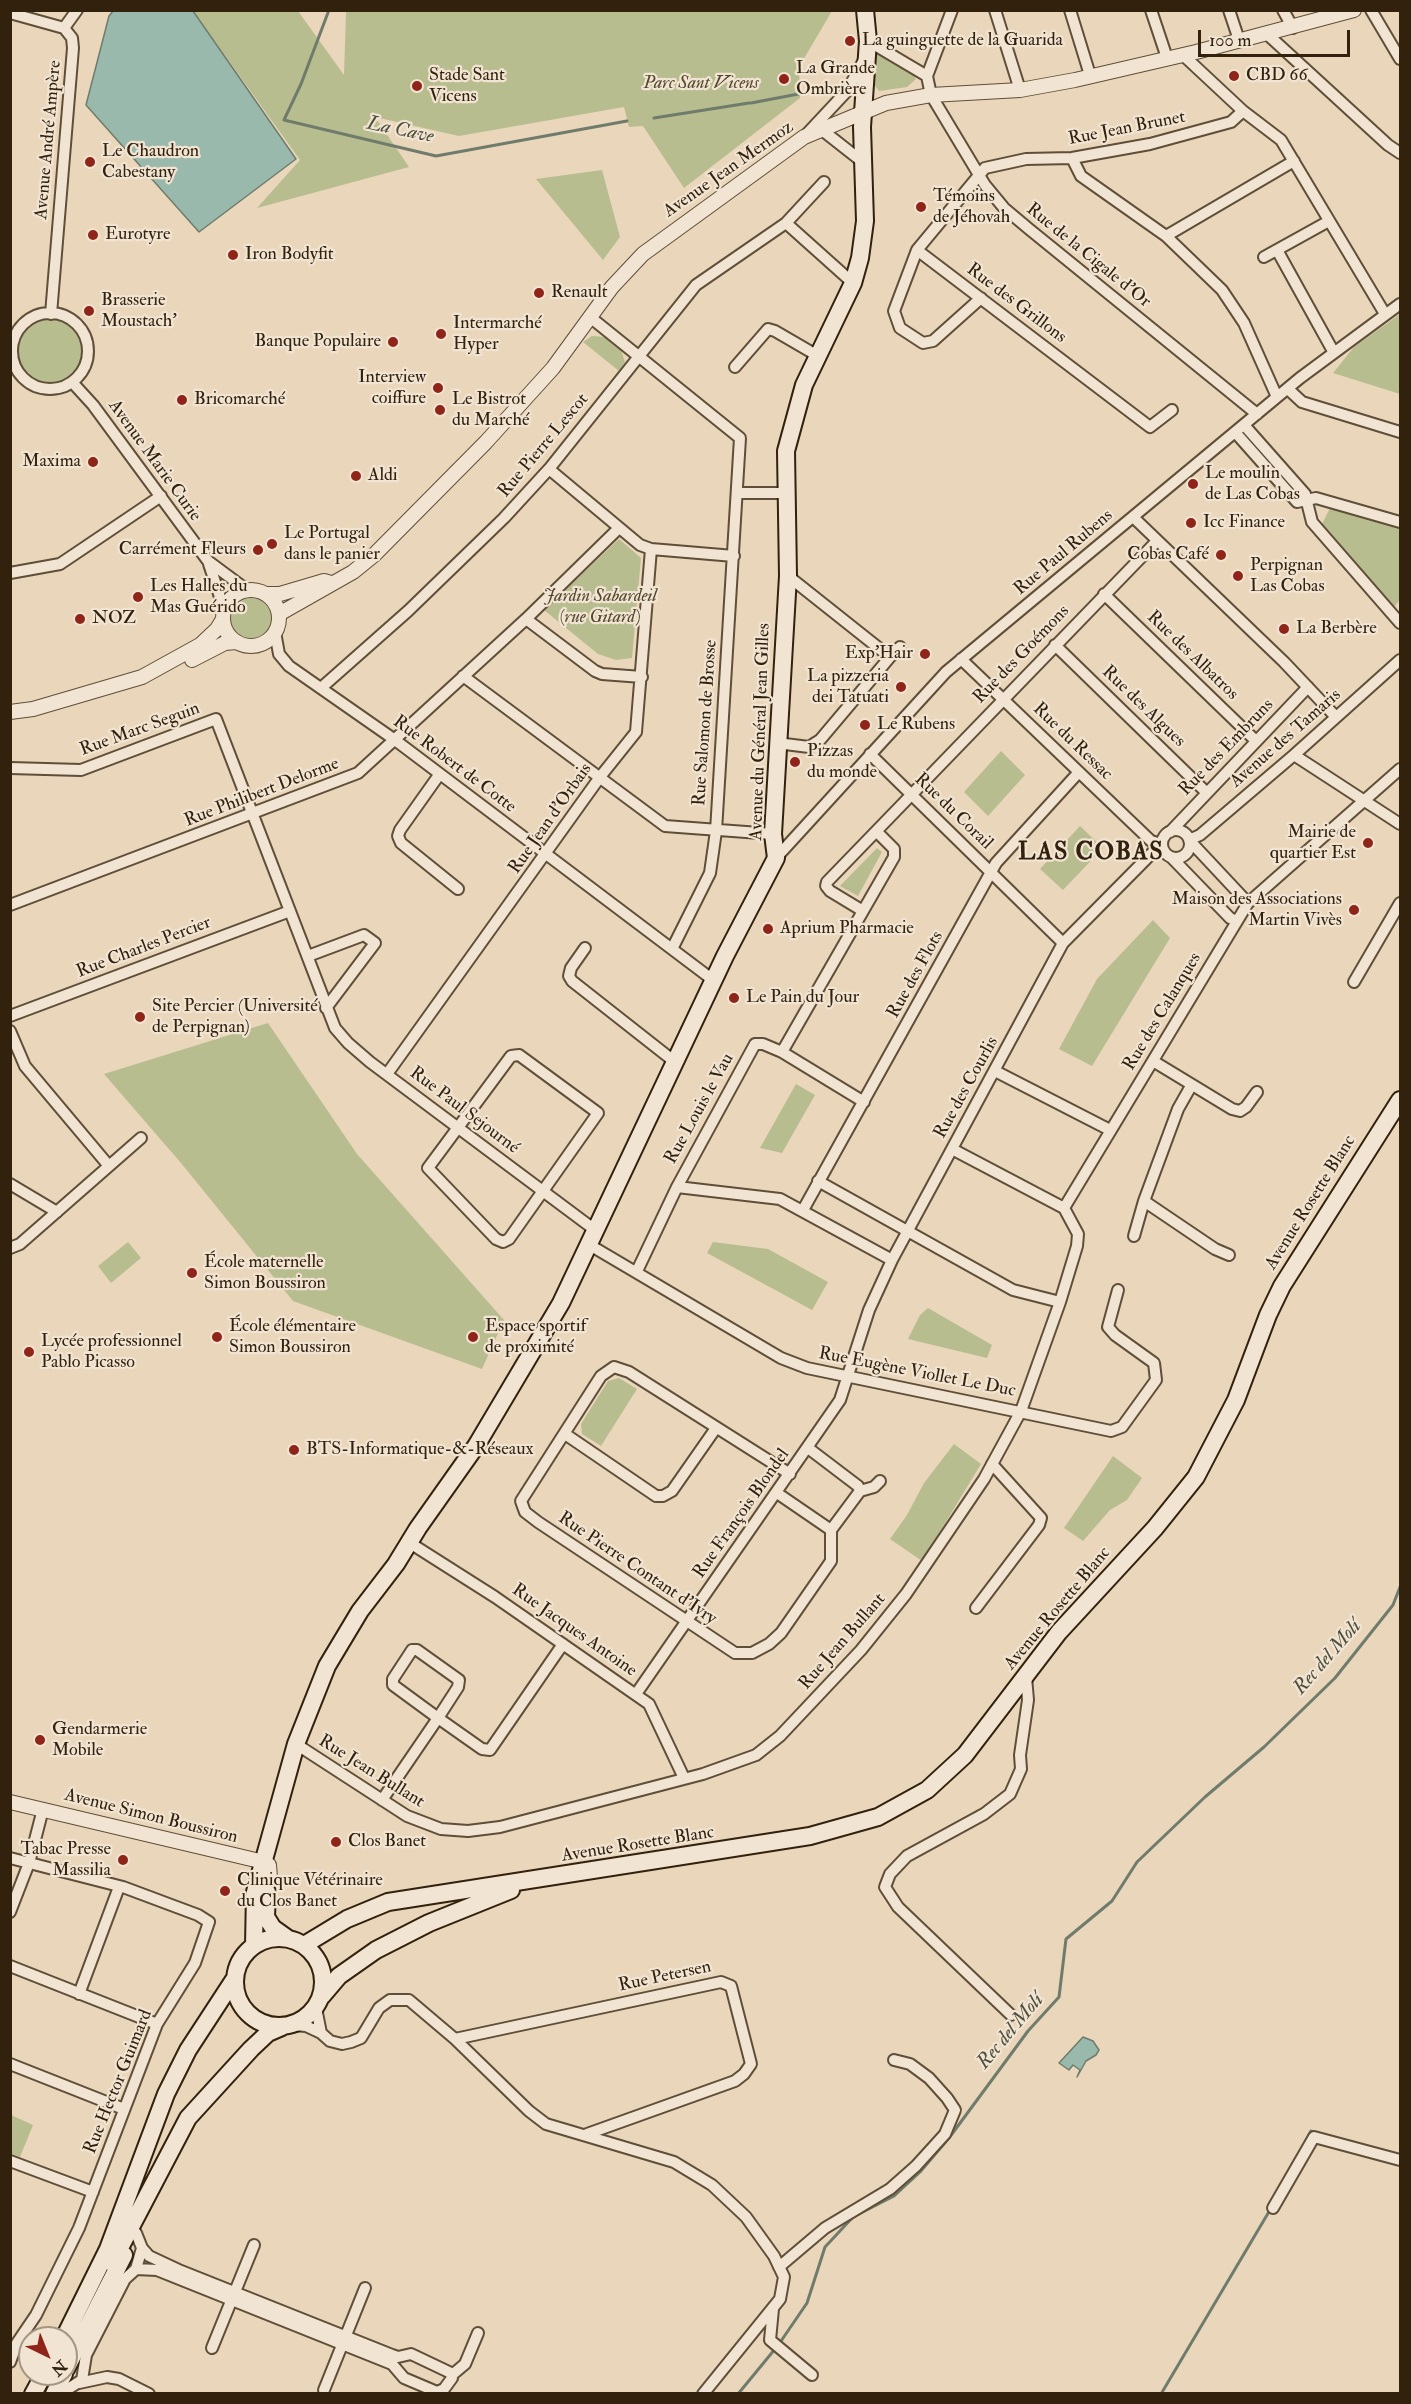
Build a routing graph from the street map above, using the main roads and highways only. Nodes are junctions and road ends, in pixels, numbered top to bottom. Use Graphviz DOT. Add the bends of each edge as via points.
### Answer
graph roads {
  1 [pos="865,10"];
  2 [pos="1401,1100"];
  3 [pos="267,1870"];
  4 [pos="543,1879"];
  5 [pos="295,1941"];
  6 [pos="254,1946"];
  7 [pos="235,1978"];
  8 [pos="319,2002"];
  9 [pos="287,2026"];
  10 [pos="196,2109"];
  11 [pos="69,2326"];
  12 [pos="78,2326"];
  13 [pos="78,2348"];
  1 -- 3 [label="main road, Avenue du Général Jean Gilles" via="865,221 860,258 853,283 804,385 786,451 788,576 773,834 776,858 713,980 561,1303 415,1545 337,1646 314,1695"];
  2 -- 4 [label="main road, Avenue Rosette Blanc" via="1282,1286 1236,1400 1196,1477 1155,1528 1059,1632 947,1773 904,1805 878,1817 810,1836"];
  3 -- 5 [label="main road, Avenue du Général Jean Gilles" via="266,1917 273,1928"];
  3 -- 6 [label="main road, Avenue du Général Jean Gilles" via="253,1904"];
  4 -- 5 [label="main road, Avenue Rosette Blanc" via="388,1902"];
  4 -- 8 [label="main road, Avenue Rosette Blanc" via="414,1930 339,1976"];
  5 -- 6 [label="main road" via="276,1938"];
  5 -- 8 [label="main road" via="319,1962 324,1985"];
  6 -- 7 [label="main road" via="240,1960"];
  7 -- 9 [label="main road" via="238,2000 251,2017 270,2026"];
  7 -- 11 [label="main road" via="188,2050 166,2094 108,2249"];
  8 -- 9 [label="main road" via="302,2021"];
  9 -- 10 [label="main road" via="268,2033"];
  10 -- 12 [label="main road" via="173,2143"];
  10 -- 13 [label="main road" via="139,2241"];
}
